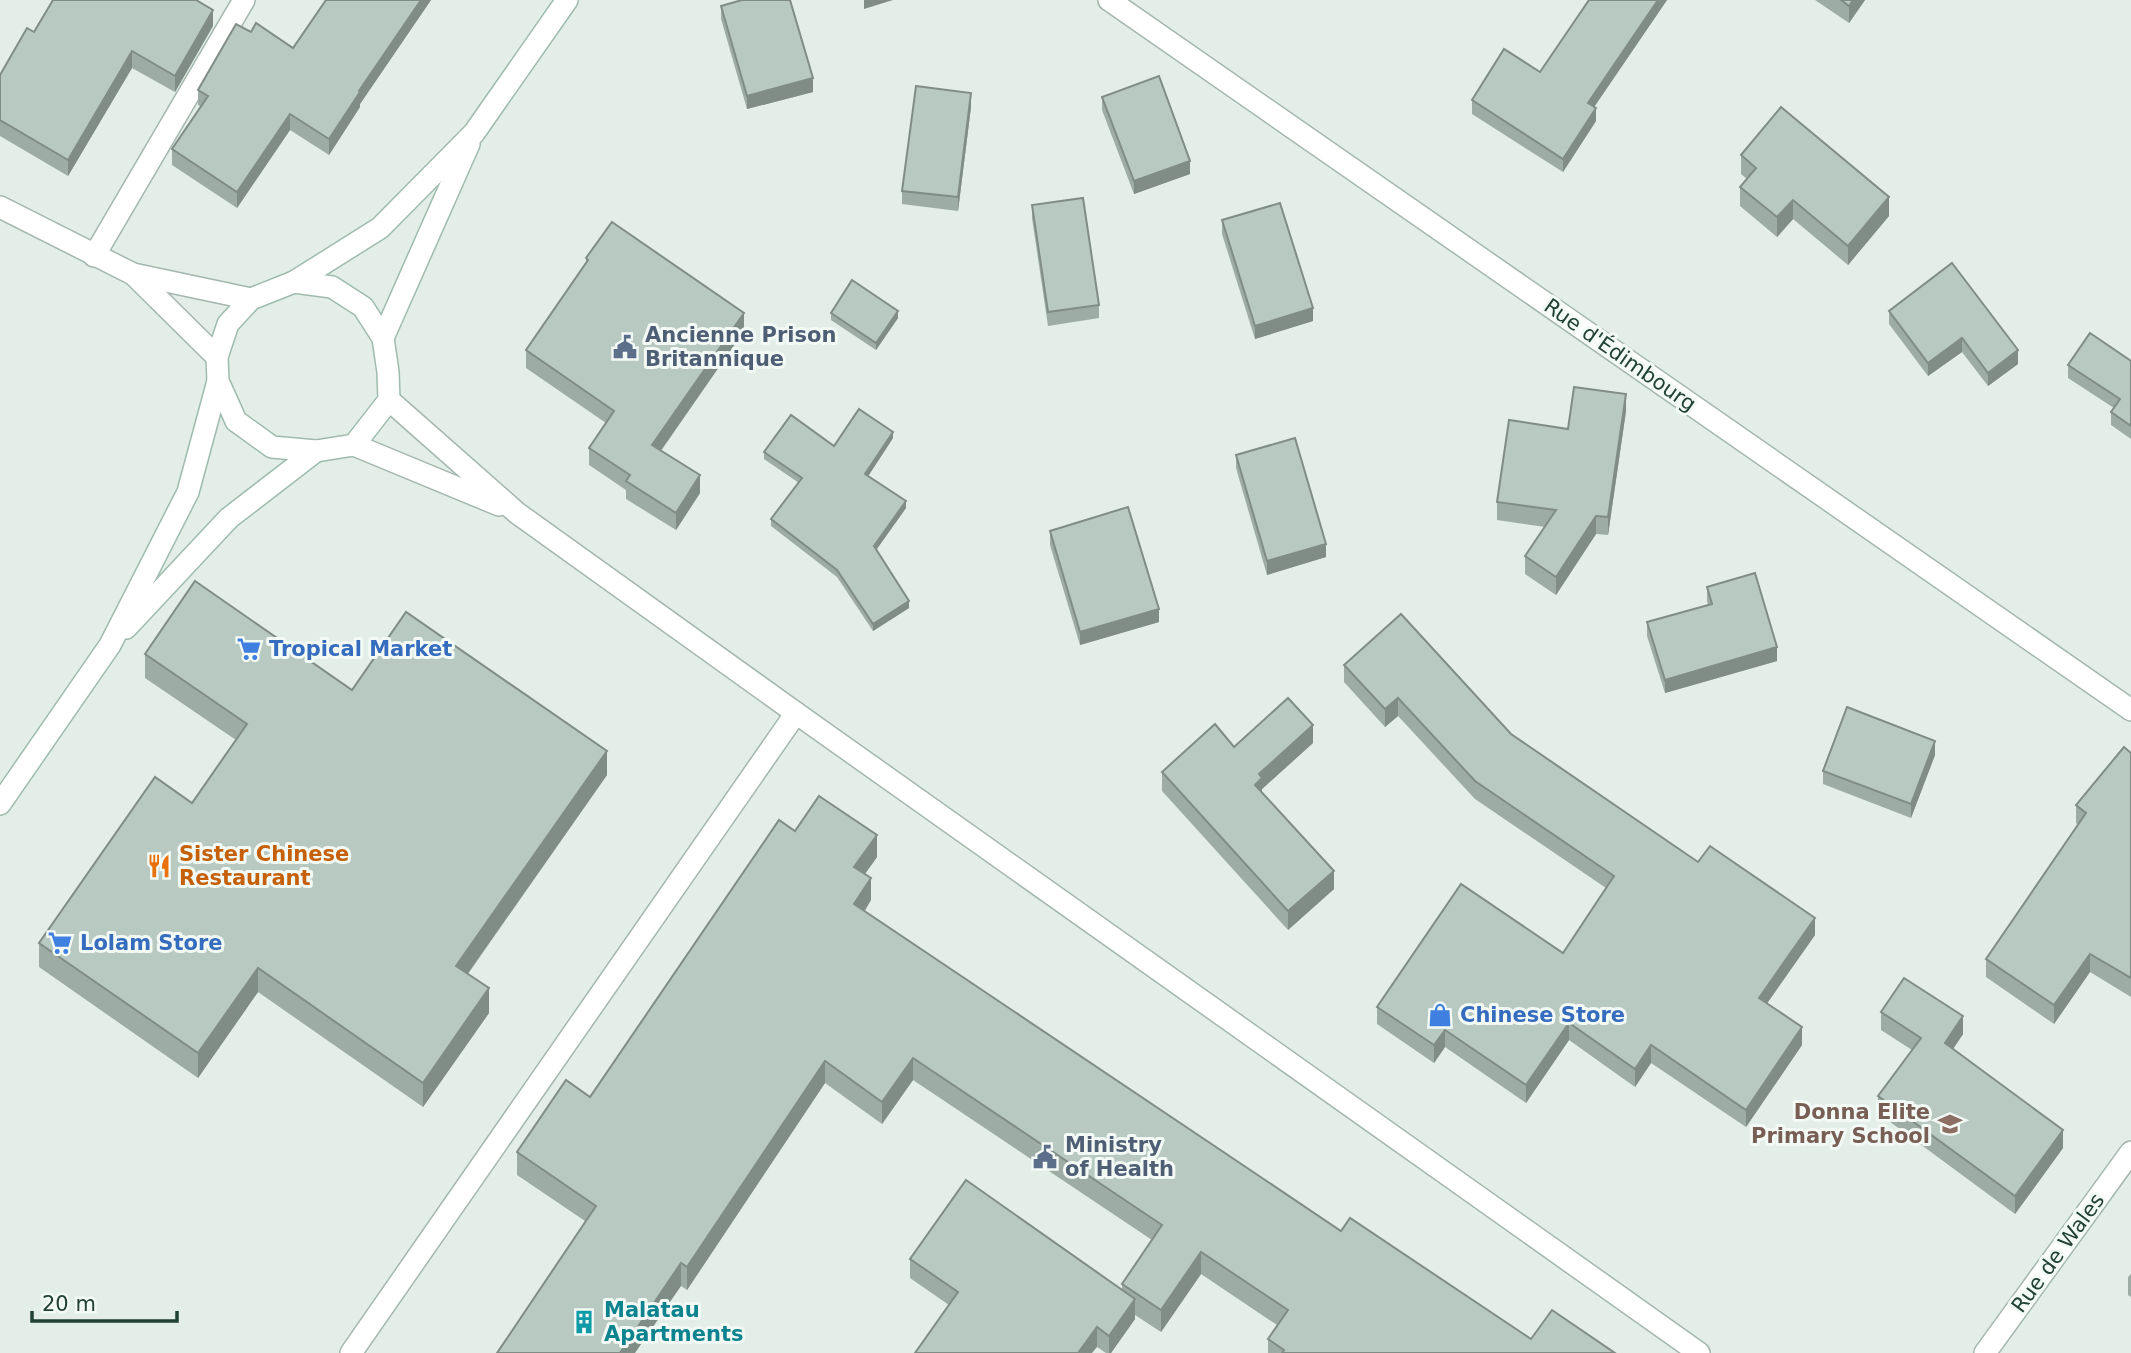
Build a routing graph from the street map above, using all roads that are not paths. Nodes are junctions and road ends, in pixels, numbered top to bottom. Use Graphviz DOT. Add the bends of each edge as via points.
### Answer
graph roads {
  1 [pos="244,0"];
  2 [pos="567,0"];
  3 [pos="1109,0"];
  4 [pos="474,133"];
  5 [pos="0,207"];
  6 [pos="94,256"];
  7 [pos="133,274"];
  8 [pos="294,282"];
  9 [pos="251,299"];
  10 [pos="383,338"];
  11 [pos="217,357"];
  12 [pos="218,381"];
  13 [pos="390,400"];
  14 [pos="354,444"];
  15 [pos="316,451"];
  16 [pos="517,513"];
  17 [pos="110,645"];
  18 [pos="2131,710"];
  19 [pos="796,713"];
  20 [pos="0,804"];
  21 [pos="2131,1152"];
  22 [pos="351,1353"];
  23 [pos="1699,1353"];
  24 [pos="1986,1353"];
  1 -- 6 [label="street"];
  2 -- 4 [label="street"];
  3 -- 18 [label="street, Rue d'Édimbourg"];
  4 -- 8 [label="street" via="380,228"];
  4 -- 10 [label="street"];
  5 -- 6 [label="street"];
  6 -- 7 [label="street"];
  7 -- 9 [label="street"];
  7 -- 11 [label="street"];
  8 -- 9 [label="street"];
  8 -- 10 [label="street" via="332,287 363,307"];
  9 -- 11 [label="street" via="228,324"];
  10 -- 13 [label="street"];
  11 -- 12 [label="street"];
  12 -- 15 [label="street" via="236,421 272,447"];
  12 -- 17 [label="street" via="188,492"];
  13 -- 14 [label="street"];
  13 -- 16 [label="street"];
  14 -- 15 [label="street"];
  14 -- 16 [label="street"];
  15 -- 17 [label="street" via="229,518"];
  16 -- 19 [label="street"];
  17 -- 20 [label="street"];
  19 -- 22 [label="street"];
  19 -- 23 [label="street"];
  21 -- 24 [label="street, Rue de Wales"];
}
